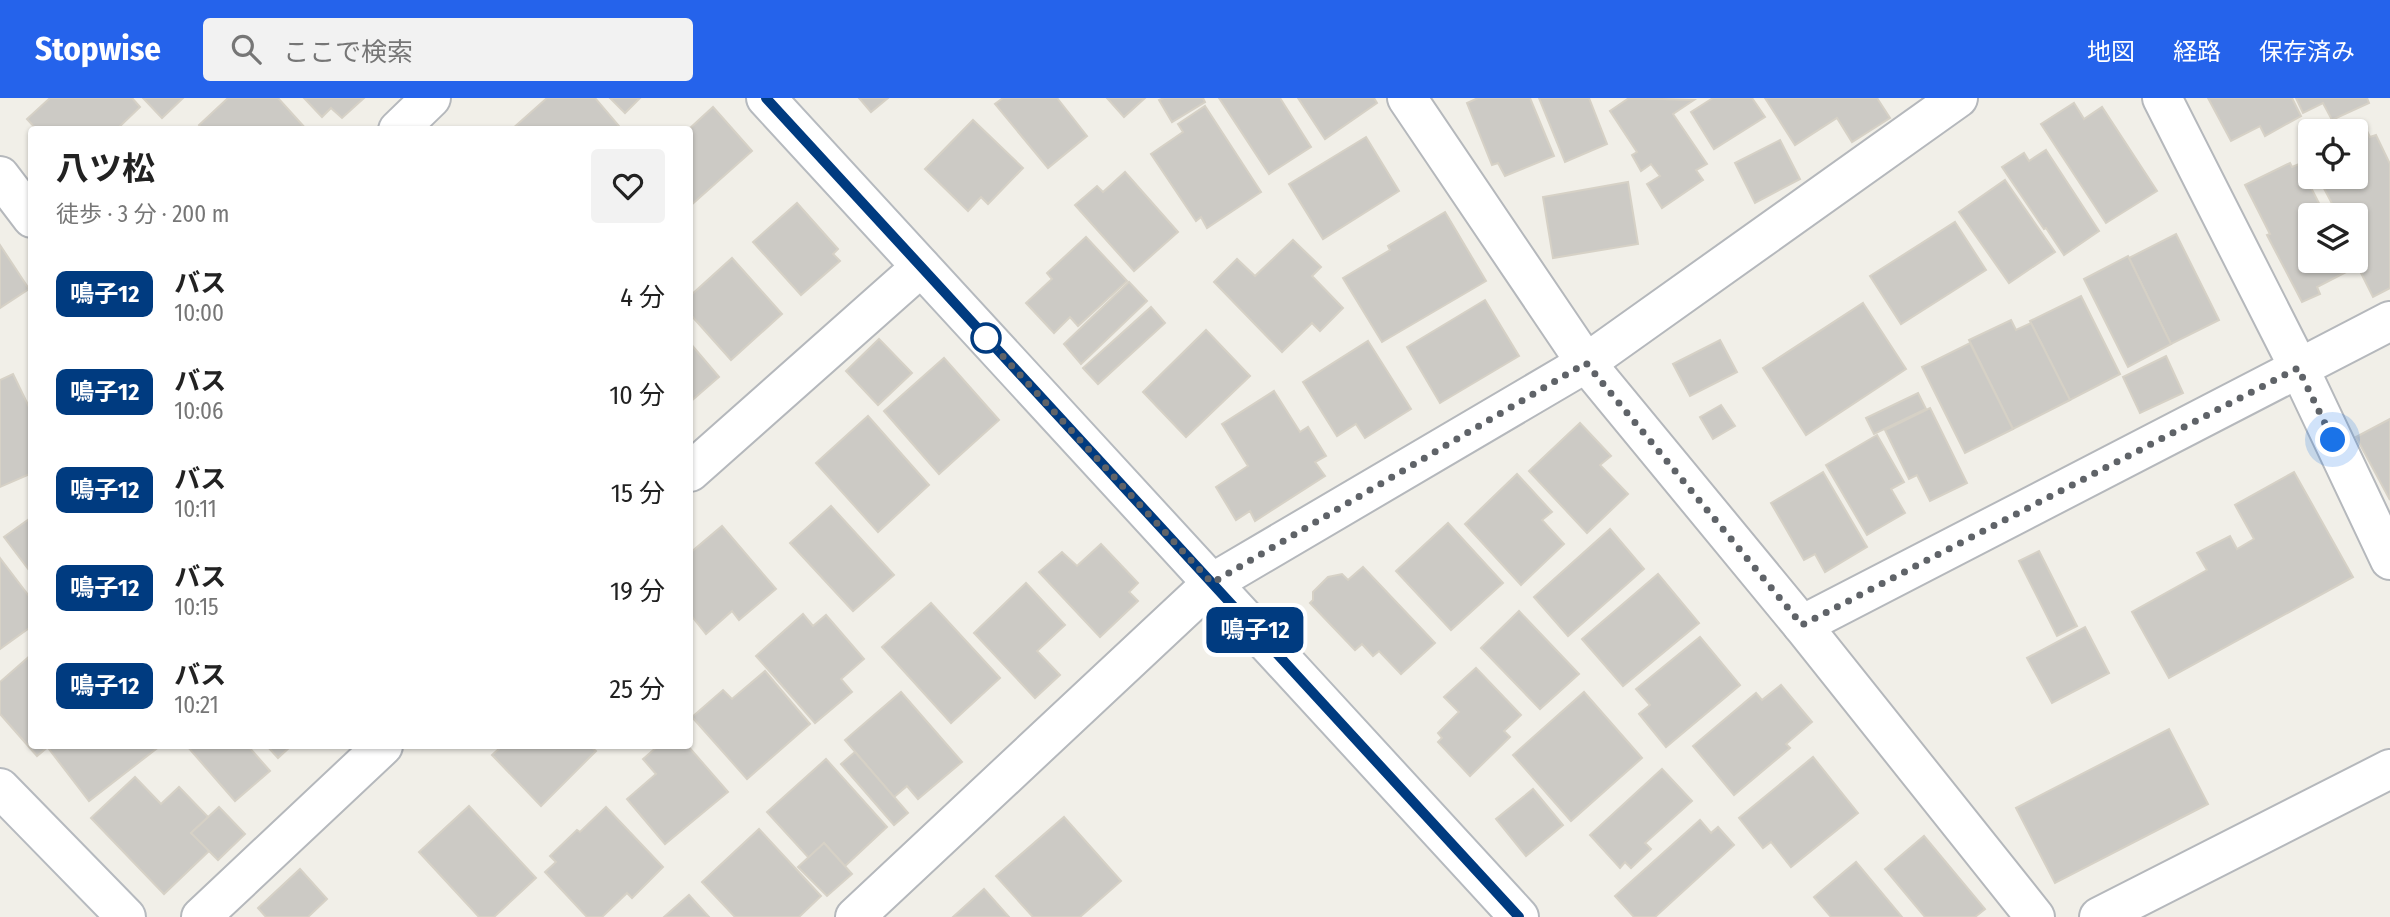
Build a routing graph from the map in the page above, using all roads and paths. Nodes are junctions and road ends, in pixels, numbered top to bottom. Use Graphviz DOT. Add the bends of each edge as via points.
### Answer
graph roads {
  1 [pos="431,98"];
  2 [pos="766,98"];
  3 [pos="1407,98"];
  4 [pos="1958,98"];
  5 [pos="2162,98"];
  6 [pos="402,126"];
  7 [pos="0,176"];
  8 [pos="28,213"];
  9 [pos="921,267"];
  10 [pos="2390,321"];
  11 [pos="1586,363"];
  12 [pos="2298,368"];
  13 [pos="693,469"];
  14 [pos="2390,560"];
  15 [pos="1212,583"];
  16 [pos="1802,625"];
  17 [pos="380,749"];
  18 [pos="2390,769"];
  19 [pos="0,788"];
  20 [pos="126,917"];
  21 [pos="201,917"];
  22 [pos="855,917"];
  23 [pos="1519,917"];
  24 [pos="2035,917"];
  25 [pos="2099,917"];
  1 -- 6 [label="street"];
  2 -- 9 [label="street"];
  3 -- 11 [label="street"];
  4 -- 11 [label="street"];
  5 -- 12 [label="street"];
  7 -- 8 [label="street"];
  9 -- 13 [label="street"];
  9 -- 15 [label="street"];
  10 -- 12 [label="street"];
  11 -- 15 [label="street"];
  11 -- 16 [label="street"];
  12 -- 14 [label="street"];
  12 -- 16 [label="street"];
  15 -- 22 [label="street"];
  15 -- 23 [label="street"];
  16 -- 24 [label="street"];
  17 -- 21 [label="street"];
  18 -- 25 [label="street"];
  19 -- 20 [label="street"];
}
